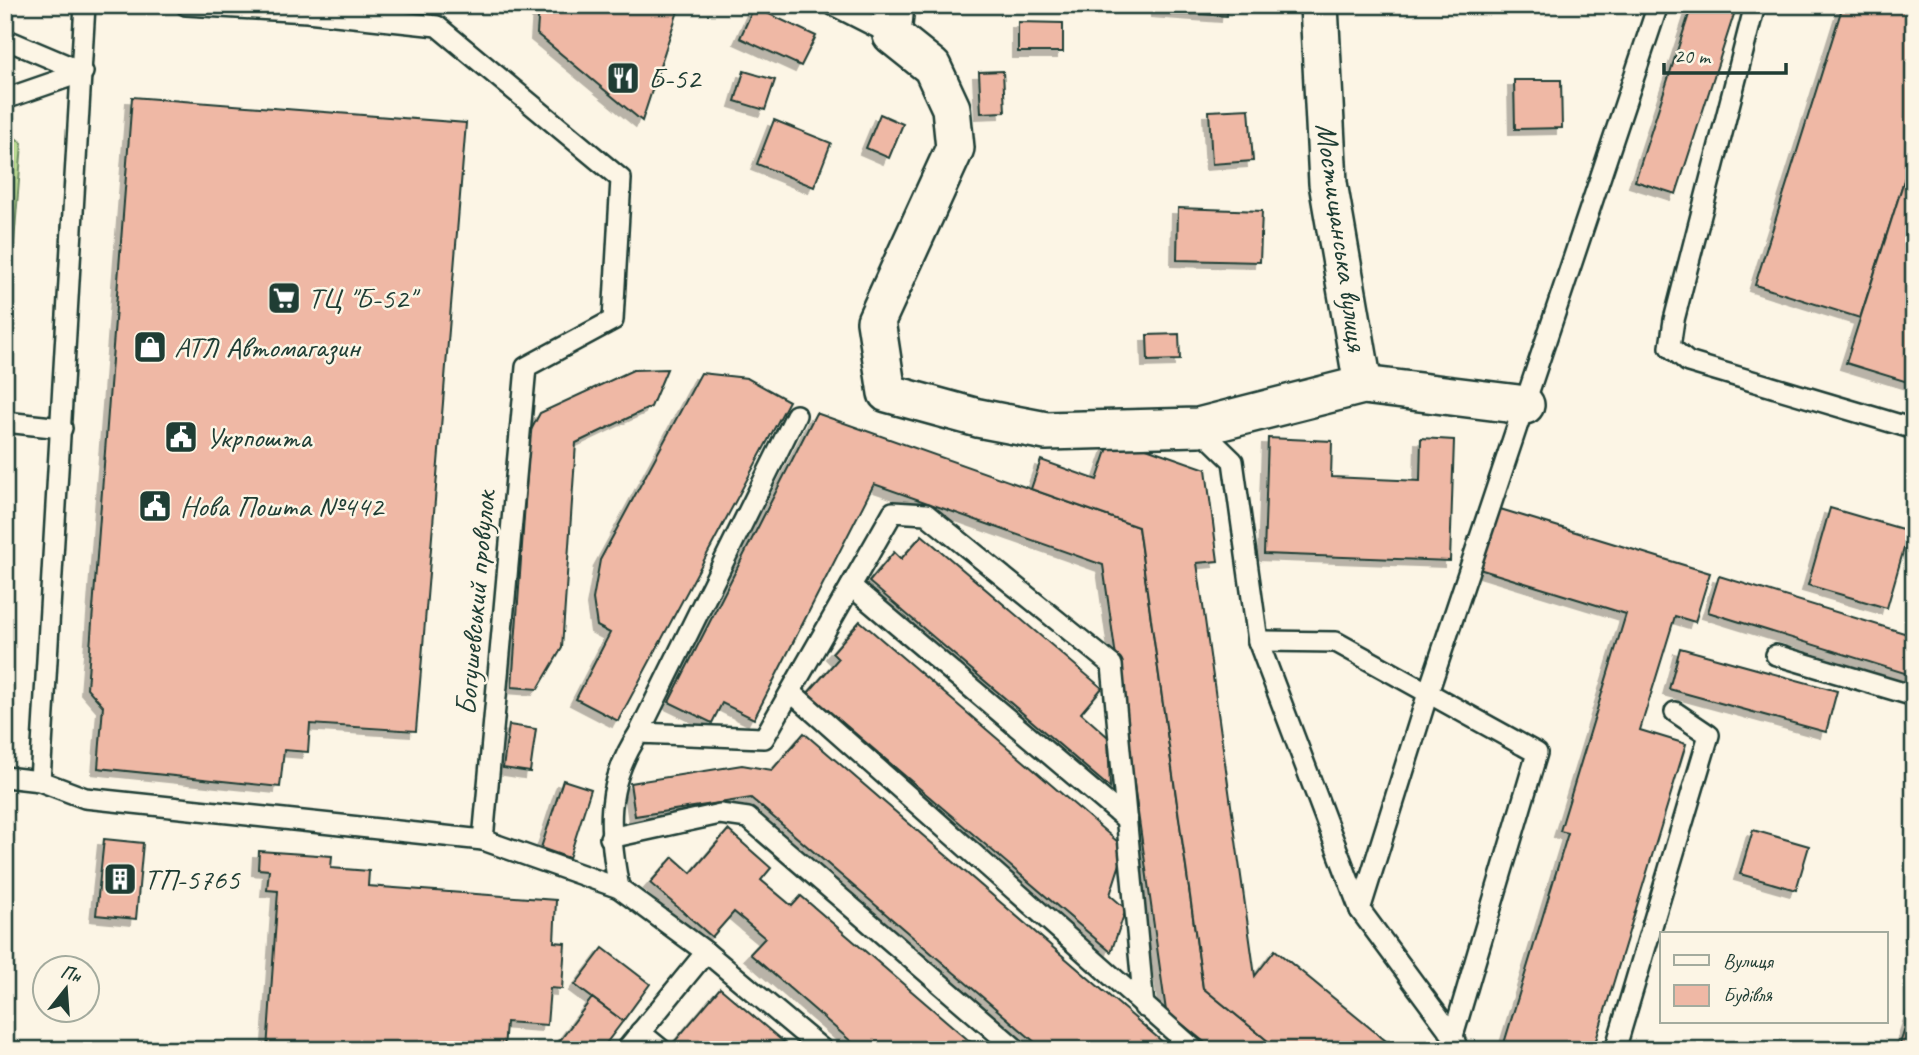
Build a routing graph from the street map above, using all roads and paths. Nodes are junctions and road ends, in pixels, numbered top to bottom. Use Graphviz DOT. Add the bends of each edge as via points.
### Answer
graph roads {
  1 [pos="85,5"];
  2 [pos="186,5"];
  3 [pos="833,5"];
  4 [pos="1319,5"];
  5 [pos="1658,5"];
  6 [pos="1755,5"];
  7 [pos="894,20"];
  8 [pos="5,39"];
  9 [pos="83,72"];
  10 [pos="5,99"];
  11 [pos="1363,385"];
  12 [pos="1525,405"];
  13 [pos="796,415"];
  14 [pos="5,422"];
  15 [pos="1198,427"];
  16 [pos="62,428"];
  17 [pos="1914,429"];
  18 [pos="851,586"];
  19 [pos="1258,641"];
  20 [pos="1776,655"];
  21 [pos="1429,690"];
  22 [pos="791,692"];
  23 [pos="1914,696"];
  24 [pos="1675,712"];
  25 [pos="639,733"];
  26 [pos="5,777"];
  27 [pos="40,781"];
  28 [pos="1127,820"];
  29 [pos="610,838"];
  30 [pos="483,840"];
  31 [pos="620,888"];
  32 [pos="1360,910"];
  33 [pos="706,952"];
  34 [pos="1144,1007"];
  35 [pos="640,1032"];
  36 [pos="1455,1043"];
  37 [pos="626,1050"];
  38 [pos="662,1050"];
  39 [pos="823,1050"];
  40 [pos="1017,1050"];
  41 [pos="1195,1050"];
  42 [pos="1615,1050"];
  1 -- 9 [label="lane"];
  2 -- 30 [label="lane, Богушевський провулок" via="437,26 621,179 613,320 526,367"];
  3 -- 7 [label="lane"];
  4 -- 11 [label="street, Мостищанська вулиця" via="1328,183"];
  5 -- 12 [label="lane"];
  6 -- 17 [label="lane" via="1670,347 1688,362"];
  7 -- 15 [label="street" via="932,67 951,108 955,148 876,321 887,393 1046,431"];
  8 -- 9 [label="lane"];
  9 -- 10 [label="lane"];
  9 -- 16 [label="lane"];
  11 -- 12 [label="street"];
  11 -- 15 [label="street"];
  12 -- 21 [label="lane"];
  13 -- 25 [label="lane"];
  14 -- 16 [label="lane"];
  15 -- 19 [label="lane" via="1233,461"];
  16 -- 27 [label="lane"];
  18 -- 22 [label="lane"];
  18 -- 28 [label="lane"];
  18 -- 28 [label="lane" via="894,512 926,513 1112,666"];
  19 -- 21 [label="lane" via="1336,642"];
  19 -- 32 [label="lane"];
  20 -- 23 [label="lane"];
  21 -- 32 [label="lane"];
  21 -- 36 [label="lane" via="1537,753"];
  22 -- 25 [label="lane" via="764,738"];
  22 -- 34 [label="lane"];
  24 -- 42 [label="lane" via="1709,735"];
  25 -- 29 [label="lane" via="614,786"];
  26 -- 27 [label="lane"];
  27 -- 30 [label="lane" via="85,798"];
  28 -- 34 [label="lane"];
  29 -- 31 [label="lane"];
  29 -- 40 [label="lane" via="720,814 748,818"];
  30 -- 31 [label="lane"];
  31 -- 33 [label="lane"];
  32 -- 36 [label="lane"];
  33 -- 35 [label="lane"];
  33 -- 39 [label="lane"];
  34 -- 41 [label="lane"];
  35 -- 37 [label="lane"];
  35 -- 38 [label="lane"];
}
